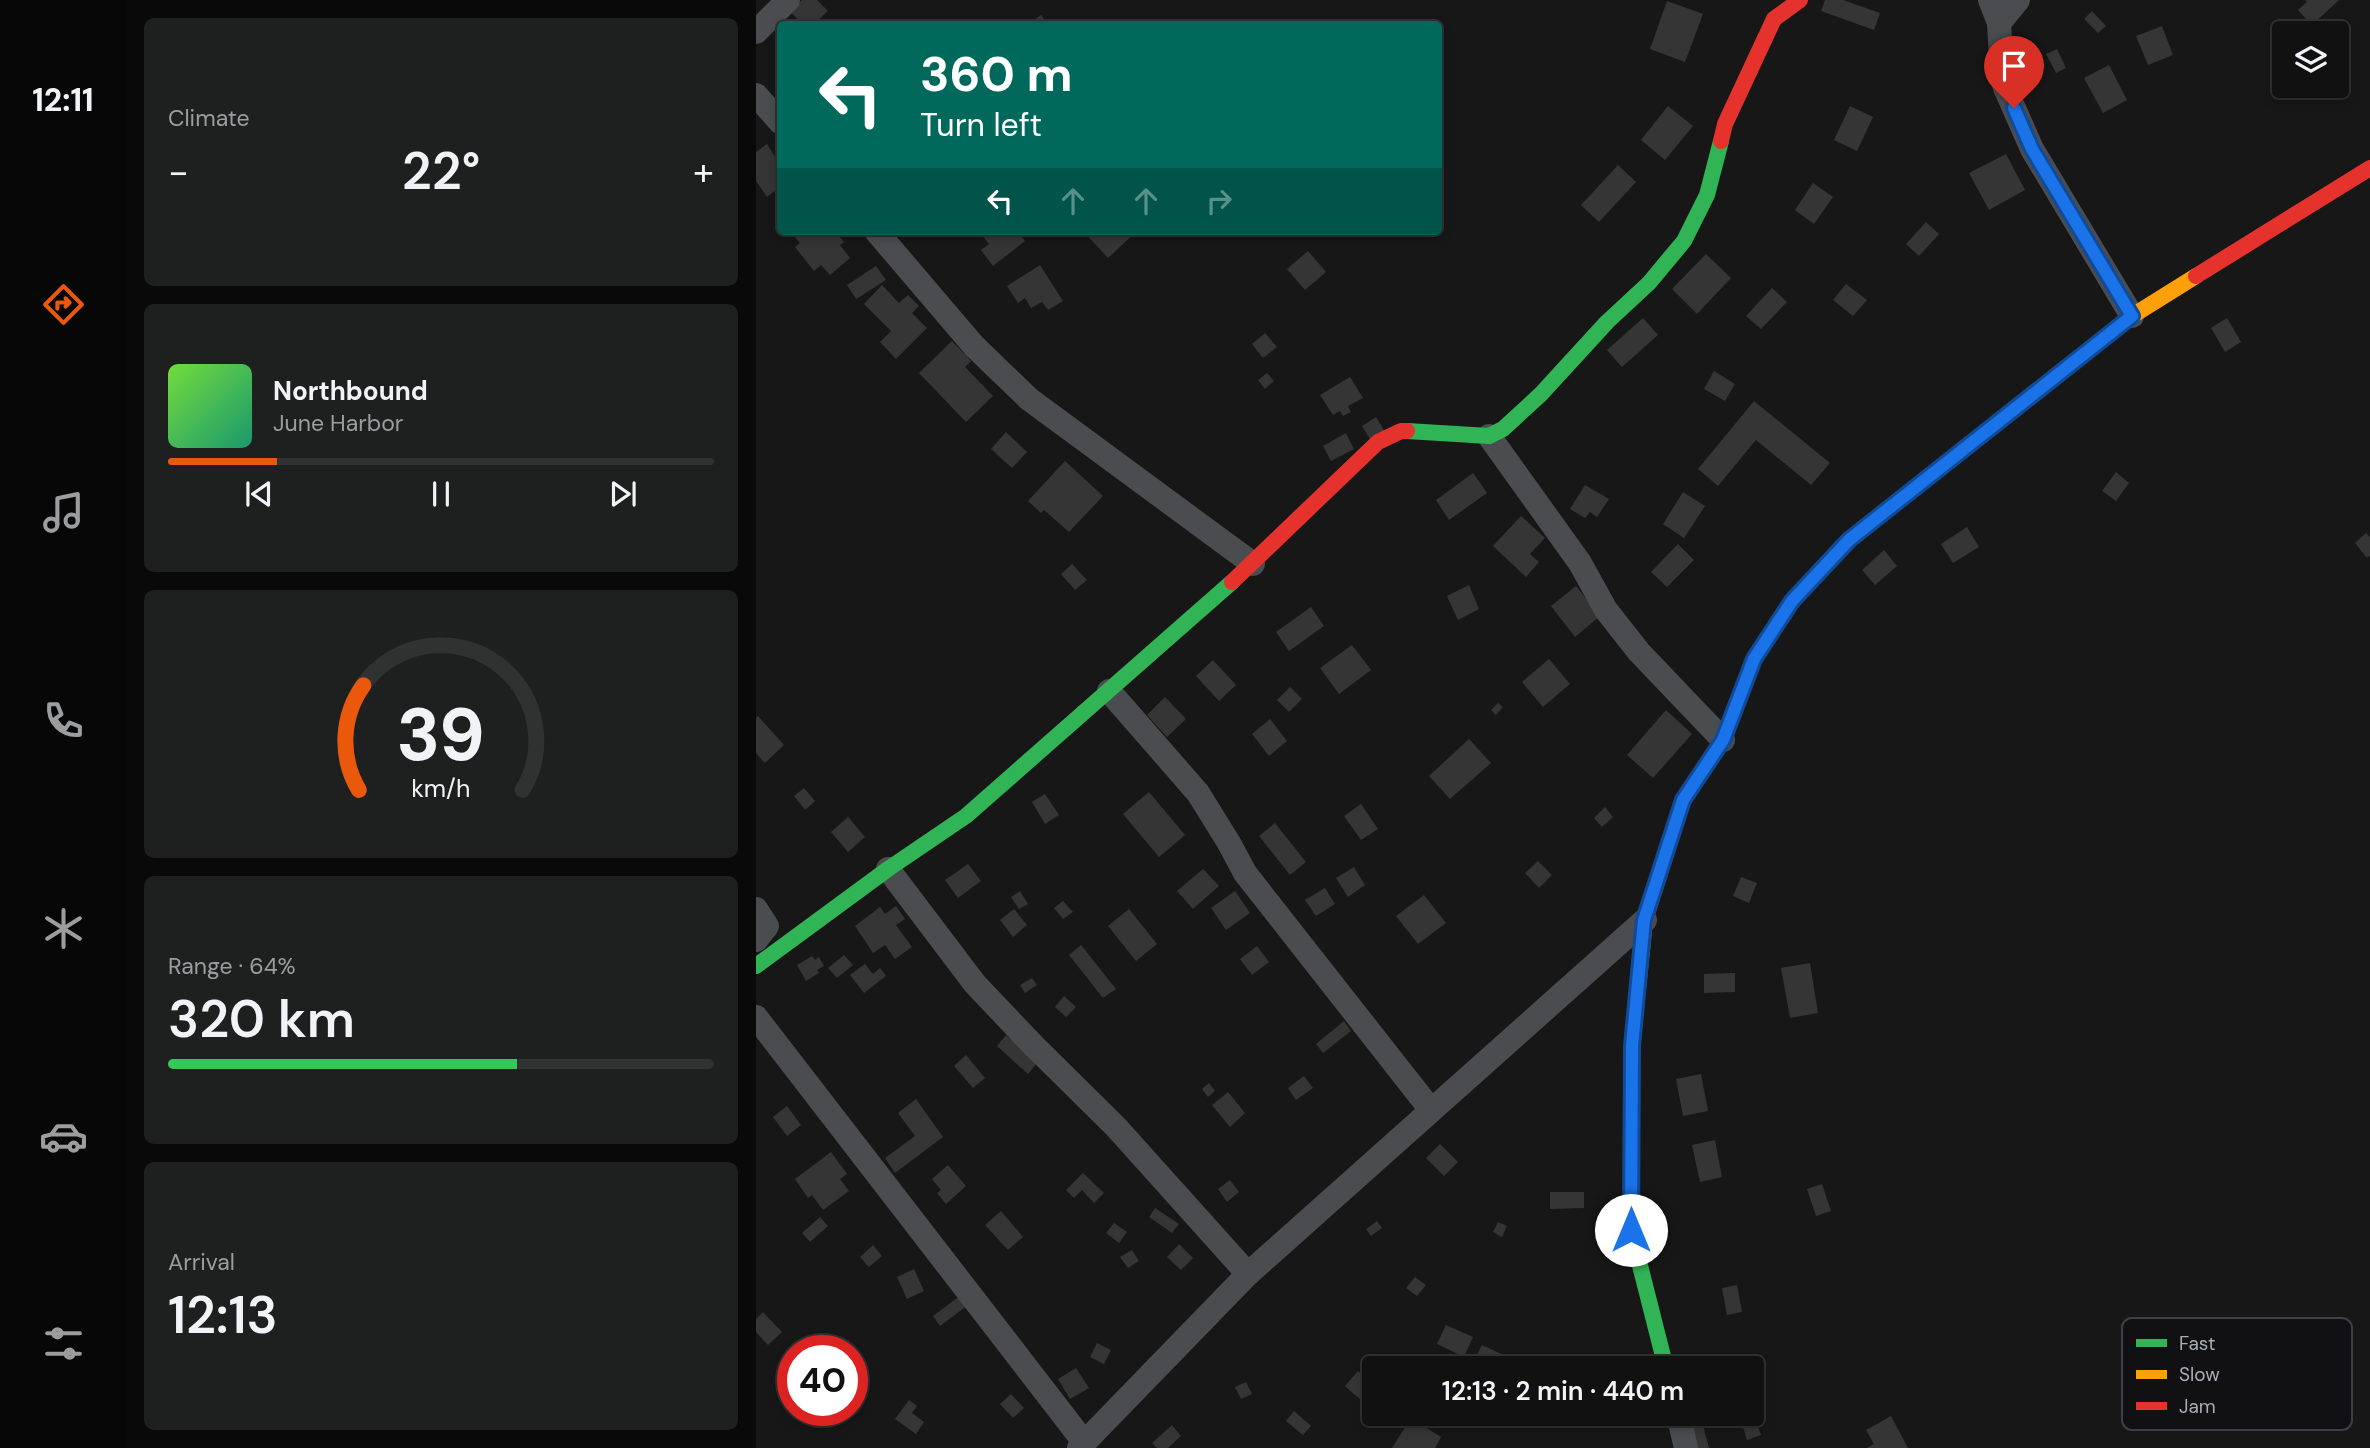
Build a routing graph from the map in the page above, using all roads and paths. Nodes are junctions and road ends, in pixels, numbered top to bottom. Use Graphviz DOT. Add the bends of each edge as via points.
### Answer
graph roads {
  1 [pos="788,0"];
  2 [pos="1800,0"];
  3 [pos="1990,0"];
  4 [pos="2018,0"];
  5 [pos="1999,23"];
  6 [pos="756,32"];
  7 [pos="756,95"];
  8 [pos="777,119"];
  9 [pos="2370,168"];
  10 [pos="879,235"];
  11 [pos="2132,316"];
  12 [pos="1489,436"];
  13 [pos="1253,564"];
  14 [pos="1109,691"];
  15 [pos="1723,740"];
  16 [pos="888,869"];
  17 [pos="756,909"];
  18 [pos="1644,920"];
  19 [pos="756,940"];
  20 [pos="756,967"];
  21 [pos="756,1017"];
  22 [pos="1431,1110"];
  23 [pos="1248,1274"];
  24 [pos="1663,1356"];
  25 [pos="1681,1426"];
  26 [pos="1082,1445"];
  27 [pos="1686,1448"];
  1 -- 6 [label="street"];
  2 -- 12 [label="street" via="1774,19 1725,124 1707,195 1684,241 1541,394"];
  3 -- 5 [label="street"];
  4 -- 5 [label="street"];
  5 -- 11 [label="street" via="2001,76 2032,149"];
  7 -- 8 [label="street"];
  9 -- 11 [label="street"];
  10 -- 13 [label="street" via="974,346 1029,399"];
  11 -- 15 [label="street" via="1849,540 1792,601 1754,659"];
  12 -- 13 [label="street" via="1401,431 1378,442"];
  12 -- 15 [label="street" via="1580,563 1614,621"];
  13 -- 14 [label="street"];
  14 -- 16 [label="street" via="966,816"];
  14 -- 22 [label="street" via="1198,793 1252,884"];
  15 -- 18 [label="street" via="1683,800"];
  16 -- 20 [label="street"];
  16 -- 23 [label="street" via="975,984 1116,1127"];
  17 -- 19 [label="street" via="767,926"];
  18 -- 22 [label="street"];
  18 -- 24 [label="street" via="1632,1046 1631,1230"];
  21 -- 26 [label="street"];
  22 -- 23 [label="street"];
  23 -- 26 [label="street"];
  25 -- 27 [label="street"];
}
